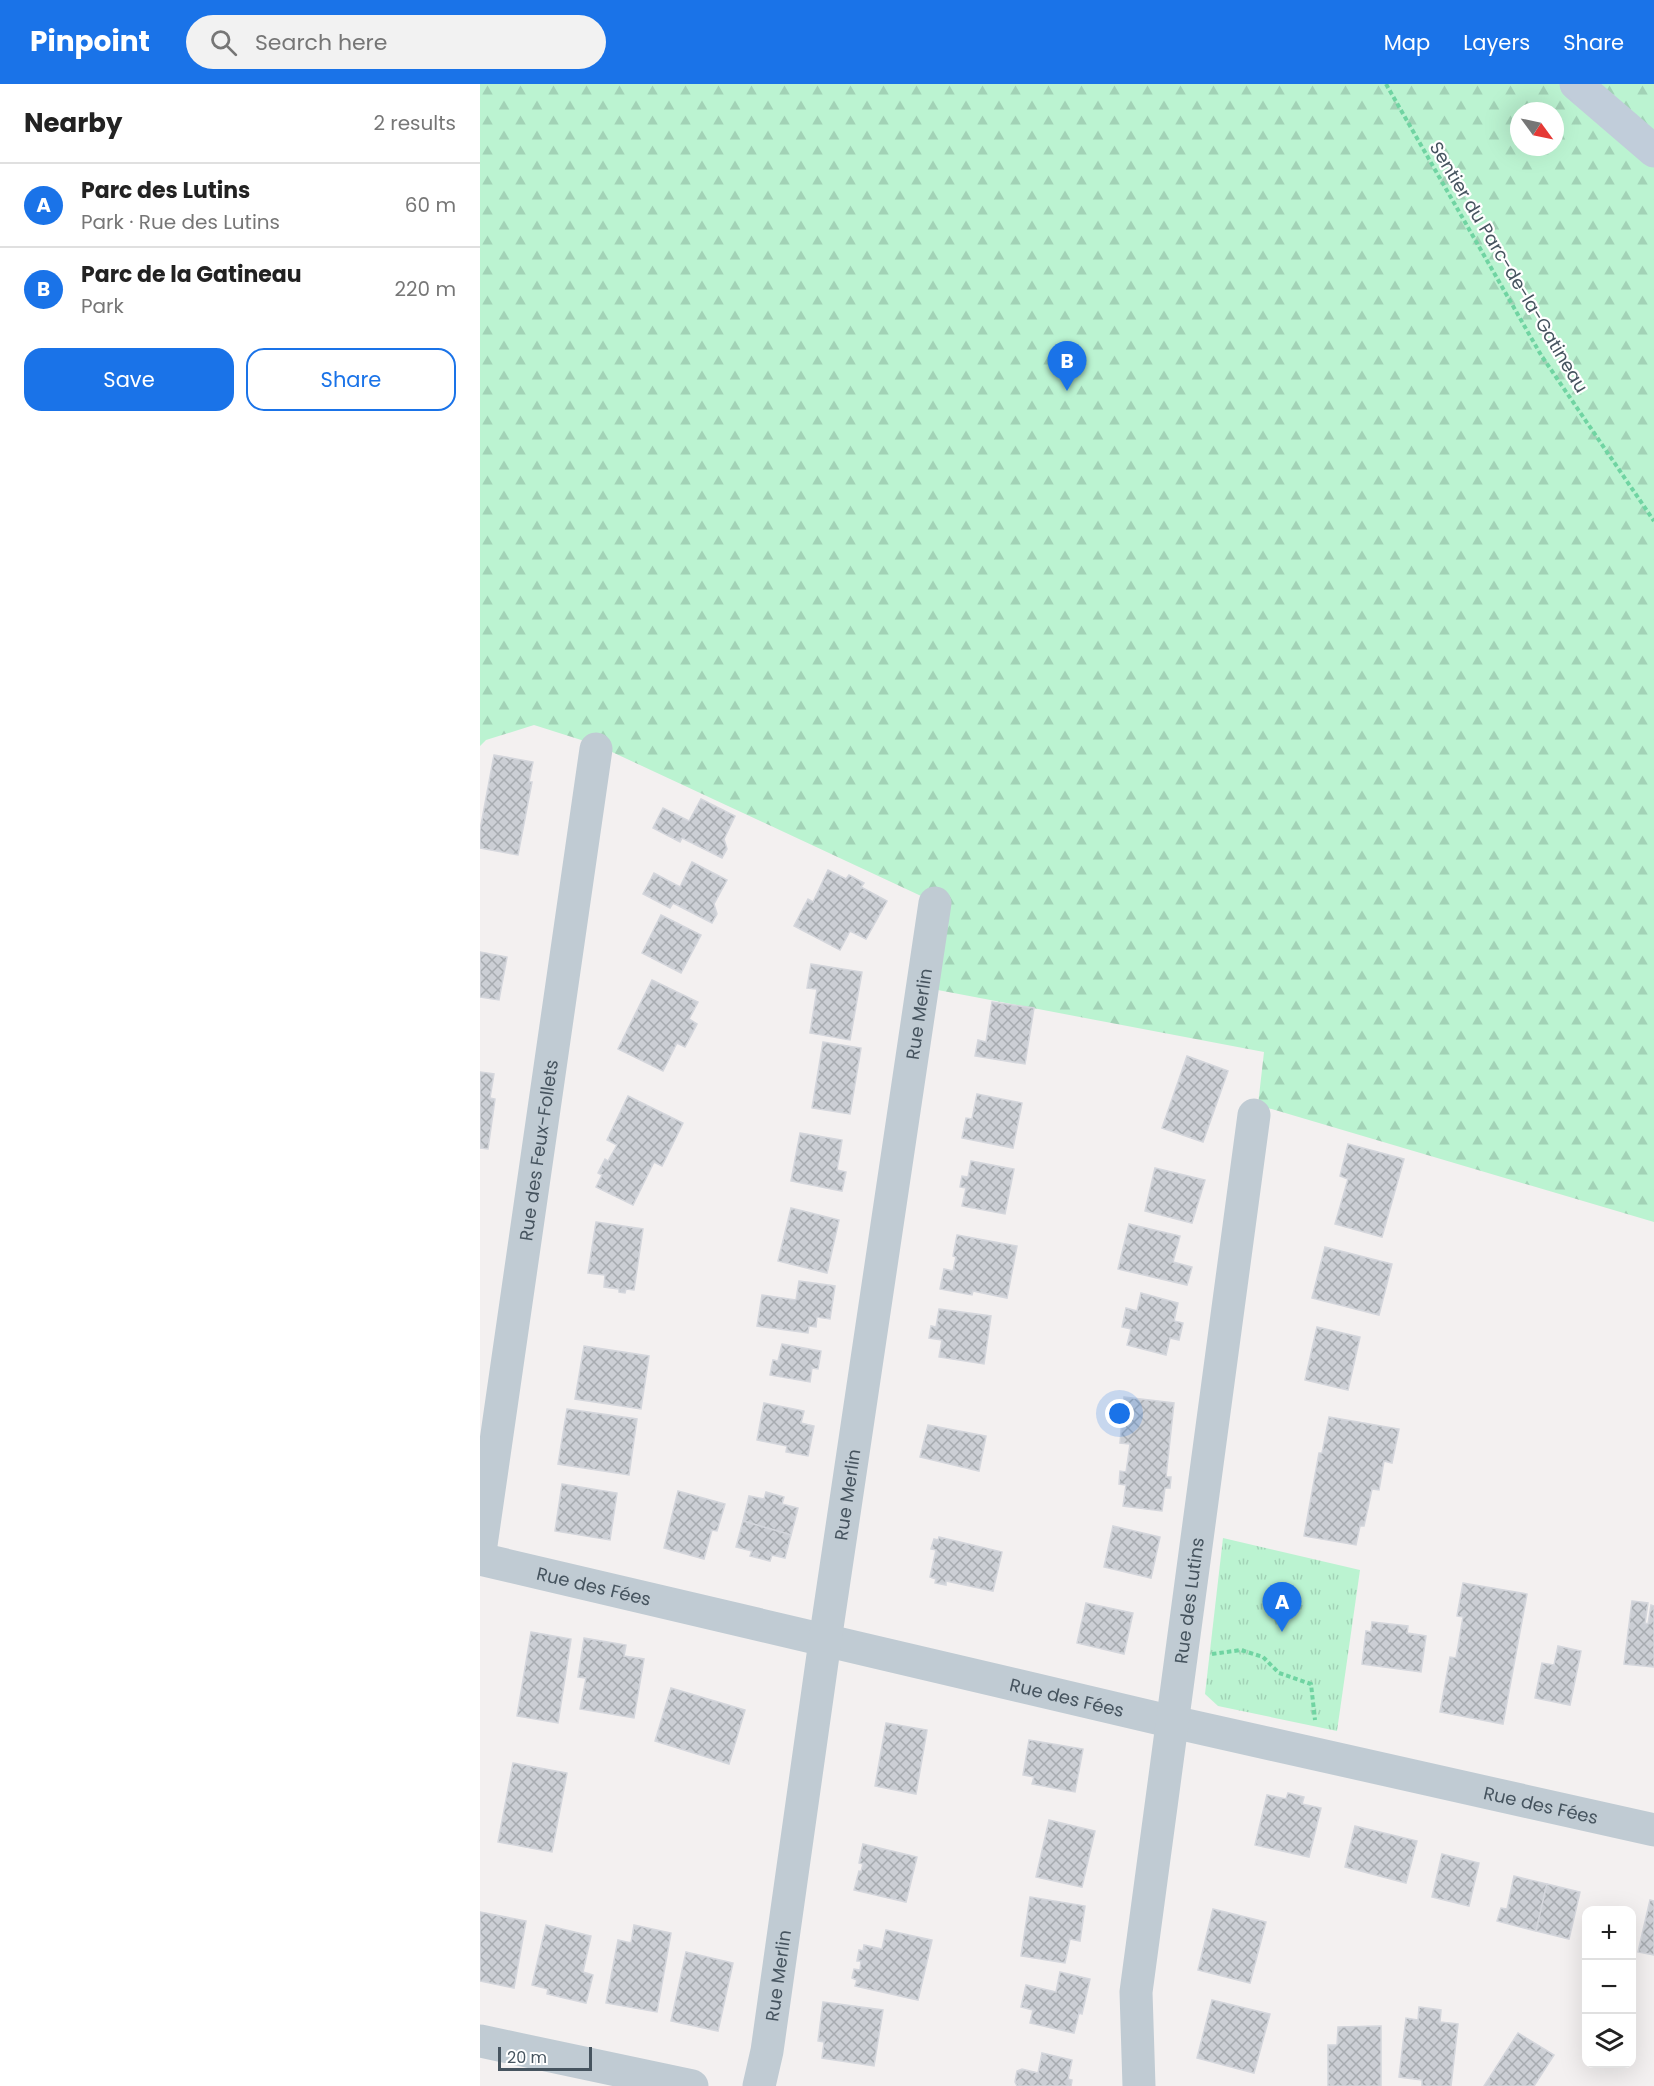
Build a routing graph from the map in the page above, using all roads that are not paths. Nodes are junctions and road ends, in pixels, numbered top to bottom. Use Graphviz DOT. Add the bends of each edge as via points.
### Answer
graph roads {
  1 [pos="1576,84"];
  2 [pos="1654,151"];
  3 [pos="596,749"];
  4 [pos="935,903"];
  5 [pos="1254,1115"];
  6 [pos="480,1552"];
  7 [pos="480,1559"];
  8 [pos="825,1641"];
  9 [pos="1173,1722"];
  10 [pos="1654,1830"];
  11 [pos="480,2041"];
  12 [pos="692,2086"];
  13 [pos="759,2086"];
  14 [pos="1139,2086"];
  1 -- 2 [label="street"];
  3 -- 6 [label="street, Rue des Feux-Follets"];
  4 -- 8 [label="street, Rue Merlin"];
  5 -- 9 [label="street, Rue des Lutins"];
  7 -- 8 [label="street, Rue des Fées"];
  8 -- 9 [label="street, Rue des Fées"];
  8 -- 13 [label="street, Rue Merlin"];
  9 -- 10 [label="street, Rue des Fées"];
  9 -- 14 [label="street, Rue des Lutins" via="1136,1992"];
  11 -- 12 [label="street"];
}
